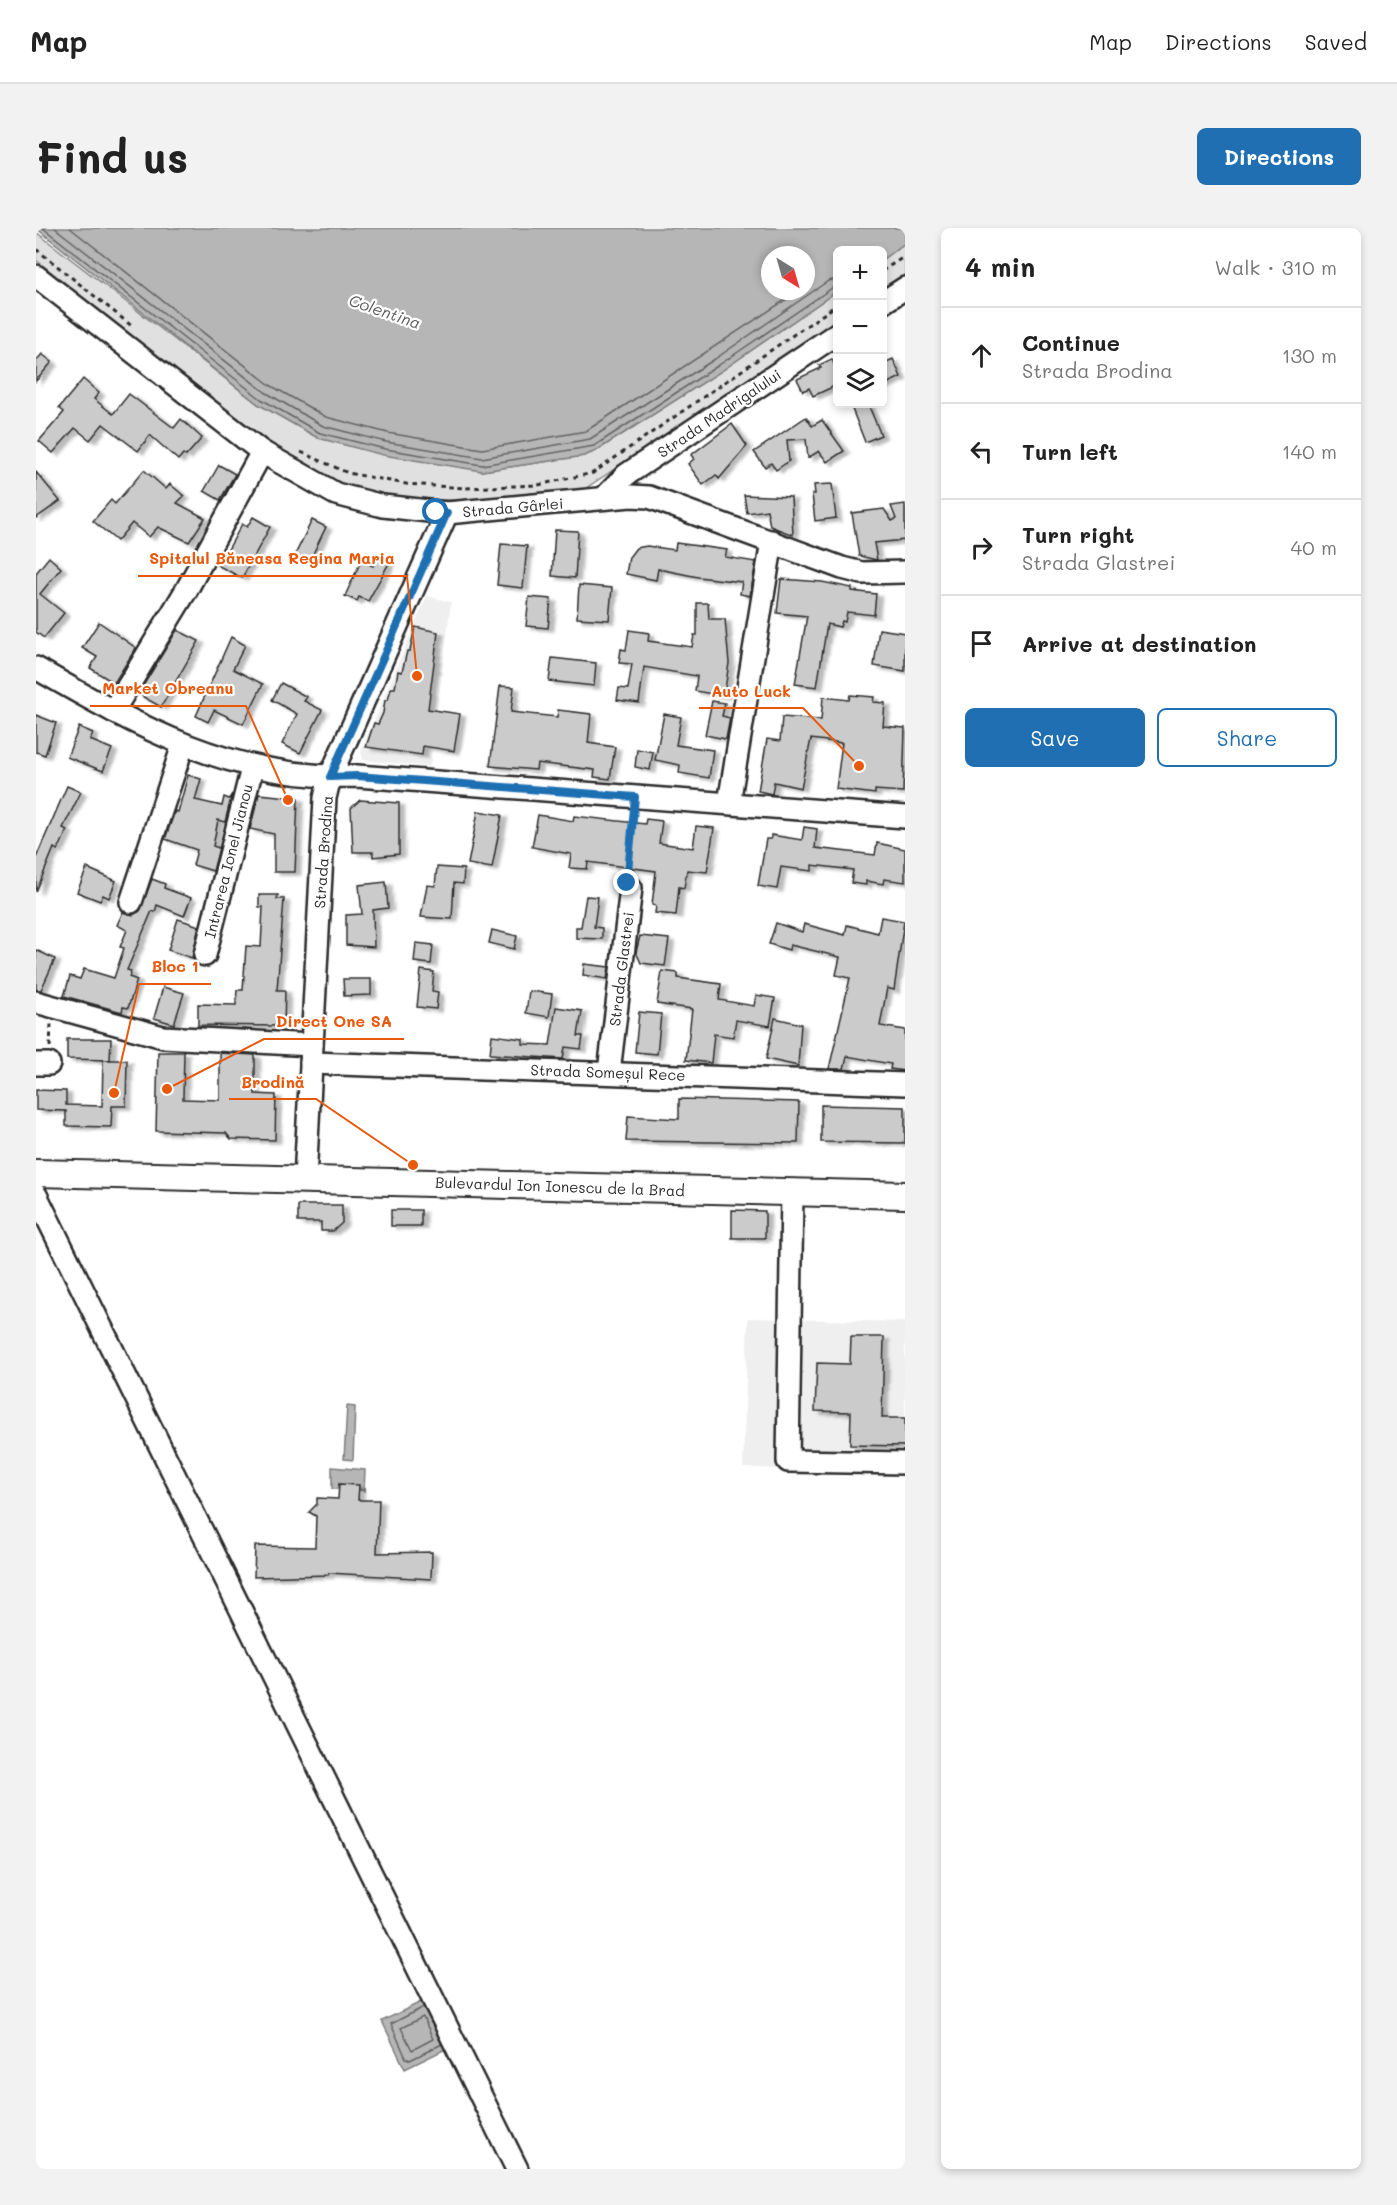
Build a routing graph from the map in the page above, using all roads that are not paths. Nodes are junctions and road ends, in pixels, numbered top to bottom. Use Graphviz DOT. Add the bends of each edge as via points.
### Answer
graph roads {
  1 [pos="36,276"];
  2 [pos="905,288"];
  3 [pos="887,300"];
  4 [pos="833,336"];
  5 [pos="262,452"];
  6 [pos="604,498"];
  7 [pos="447,513"];
  8 [pos="772,541"];
  9 [pos="905,572"];
  10 [pos="36,668"];
  11 [pos="113,711"];
  12 [pos="183,745"];
  13 [pos="252,768"];
  14 [pos="330,777"];
  15 [pos="729,803"];
  16 [pos="905,817"];
  17 [pos="631,888"];
  18 [pos="131,902"];
  19 [pos="205,955"];
  20 [pos="44,1004"];
  21 [pos="311,1054"];
  22 [pos="609,1072"];
  23 [pos="905,1084"];
  24 [pos="36,1173"];
  25 [pos="305,1180"];
  26 [pos="792,1192"];
  27 [pos="36,1195"];
  28 [pos="905,1195"];
  29 [pos="905,1463"];
  30 [pos="517,2169"];
  1 -- 5 [label="street, Strada Gârlei"];
  2 -- 3 [label="street"];
  4 -- 6 [label="street, Strada Madrigalului" via="626,476"];
  5 -- 7 [label="street, Strada Gârlei" via="336,494 383,506"];
  5 -- 11 [label="street" via="187,589"];
  6 -- 7 [label="street, Strada Gârlei"];
  6 -- 8 [label="street, Strada Gârlei" via="649,496"];
  7 -- 14 [label="street, Strada Brodina"];
  8 -- 9 [label="street, Strada Gârlei" via="862,573"];
  8 -- 15 [label="street"];
  10 -- 11 [label="street"];
  11 -- 12 [label="street"];
  12 -- 13 [label="street"];
  12 -- 18 [label="street"];
  13 -- 14 [label="street"];
  13 -- 19 [label="street, Intrarea Ionel Jianou"];
  14 -- 15 [label="street"];
  14 -- 21 [label="street, Strada Brodina" via="322,837"];
  15 -- 16 [label="street"];
  17 -- 22 [label="street, Strada Glastrei"];
  20 -- 21 [label="street, Strada Someșul Rece" via="163,1037"];
  21 -- 22 [label="street, Strada Someșul Rece"];
  21 -- 25 [label="street, Strada Brodina"];
  22 -- 23 [label="street, Strada Someșul Rece"];
  24 -- 25 [label="main road, Bulevardul Ion Ionescu de la Brad"];
  25 -- 26 [label="main road, Bulevardul Ion Ionescu de la Brad"];
  26 -- 28 [label="main road, Bulevardul Ion Ionescu de la Brad"];
  26 -- 29 [label="street" via="788,1461"];
  27 -- 30 [label="street"];
}
